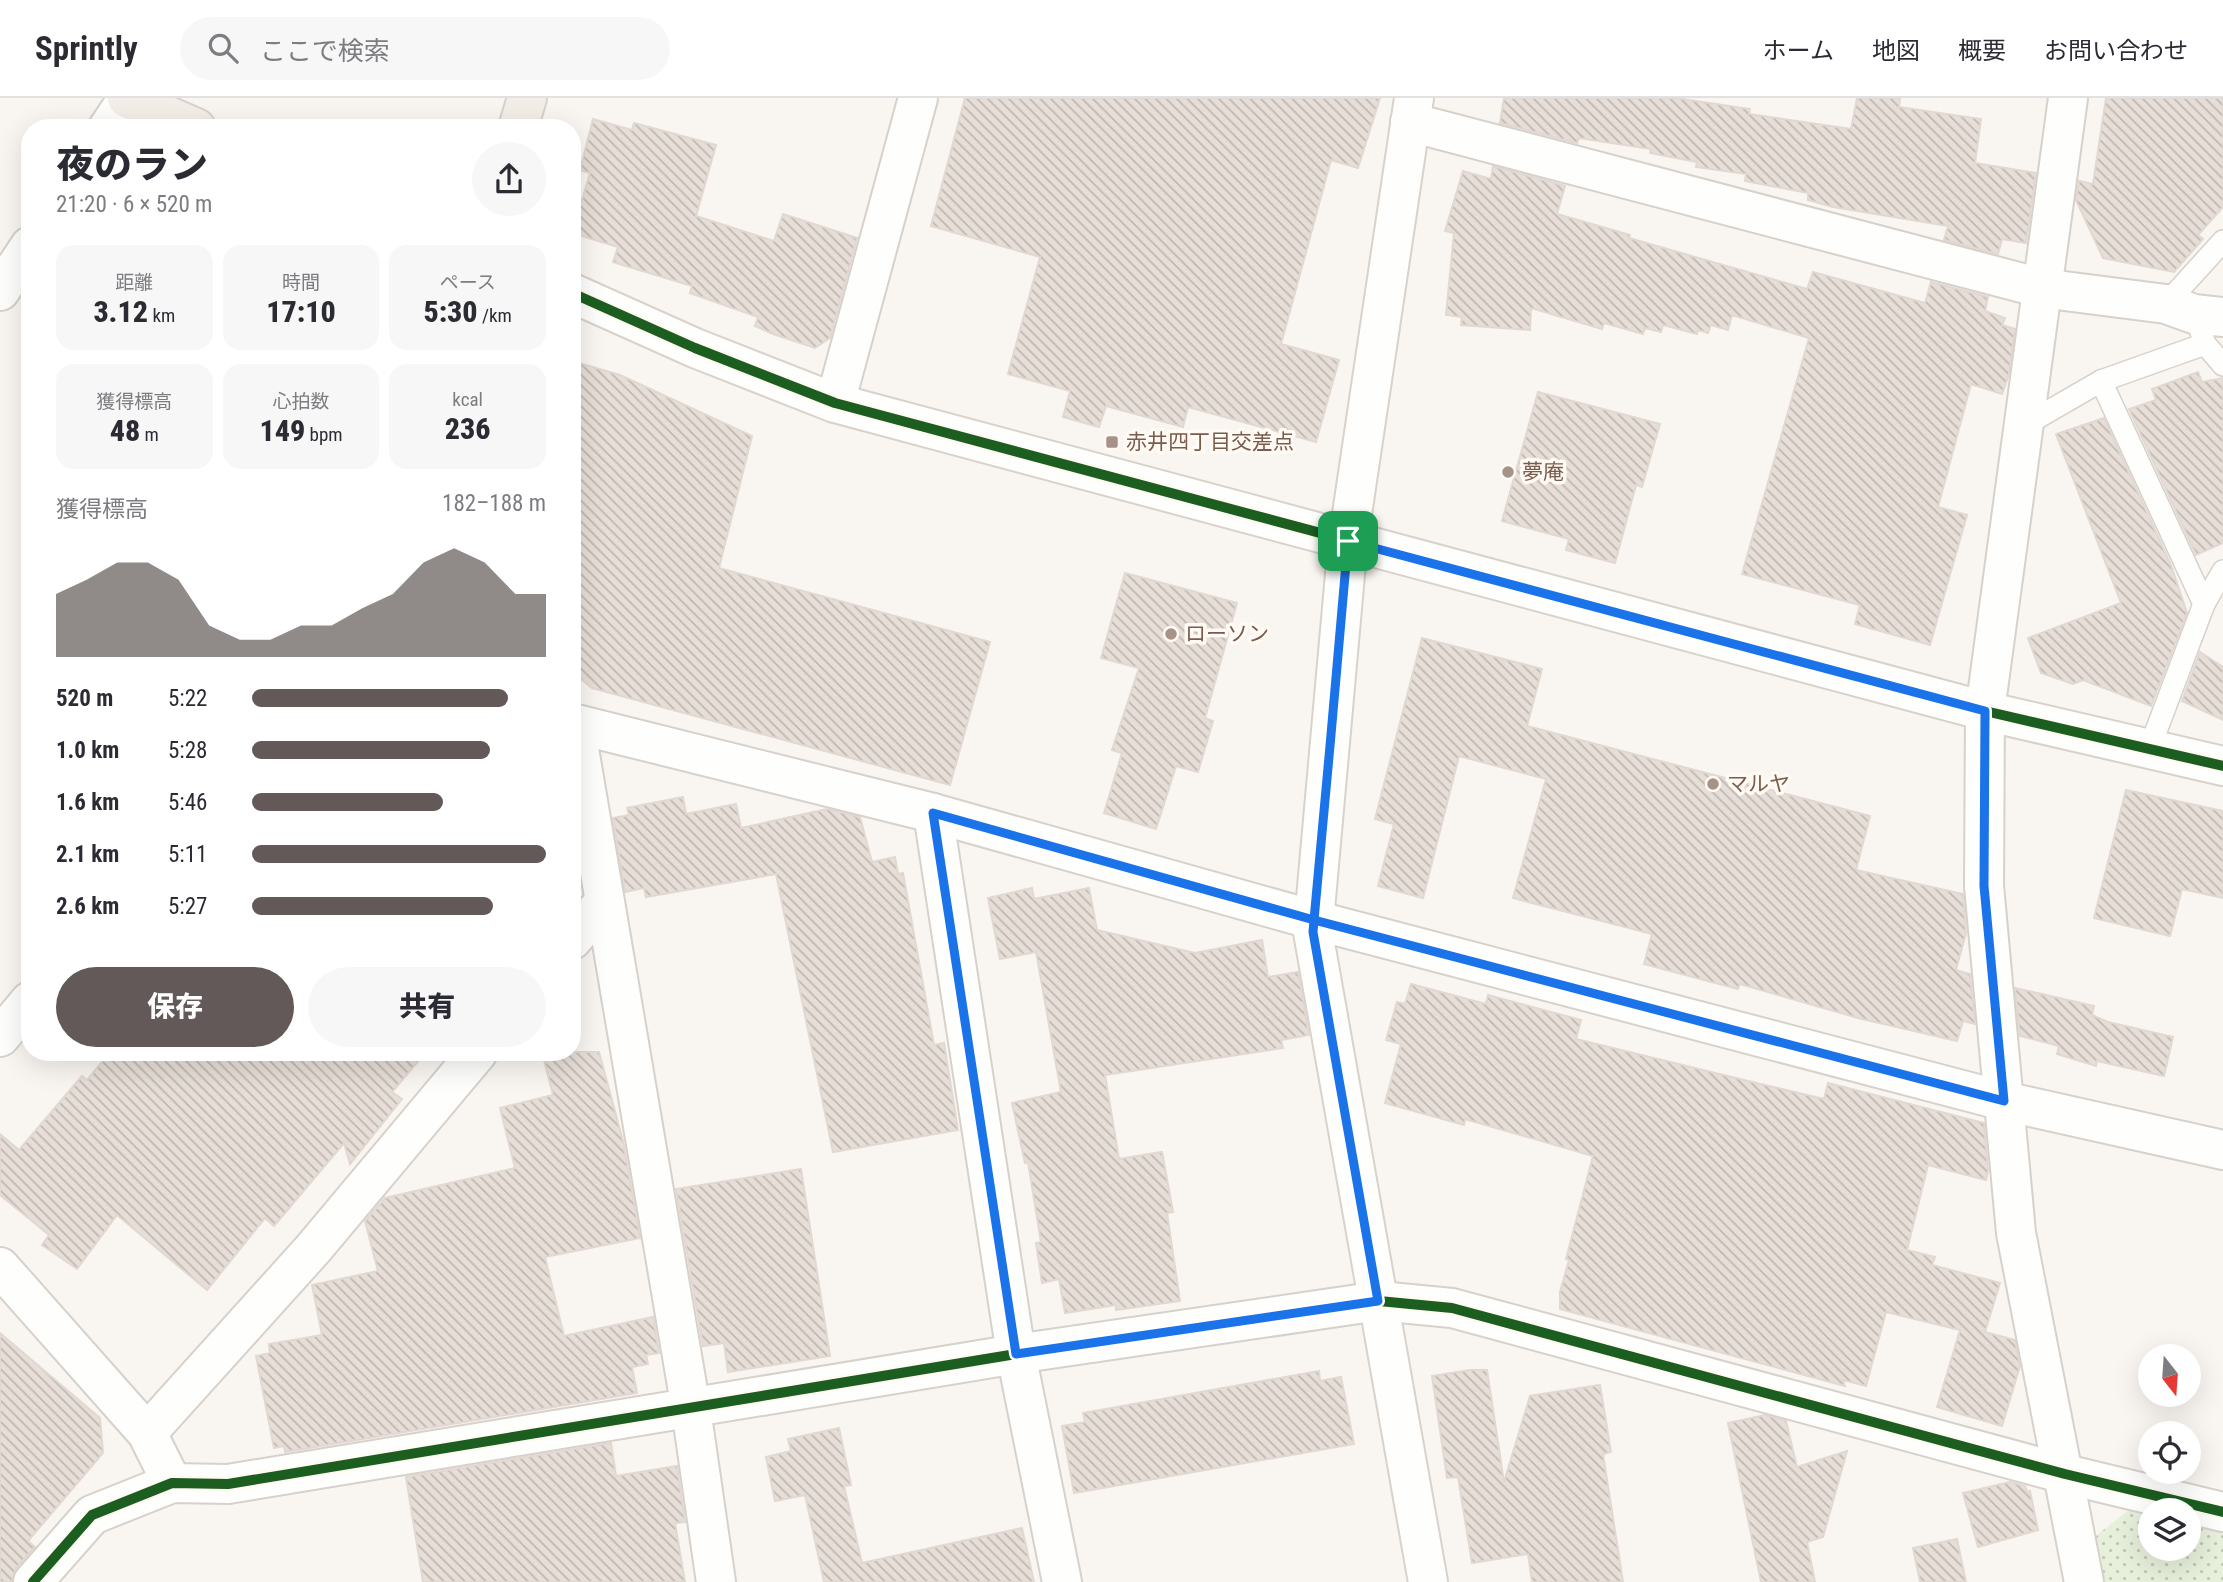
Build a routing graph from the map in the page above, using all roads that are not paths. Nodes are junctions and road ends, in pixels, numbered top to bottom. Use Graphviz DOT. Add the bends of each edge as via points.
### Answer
graph roads {
  1 [pos="128,98"];
  2 [pos="527,98"];
  3 [pos="918,98"];
  4 [pos="2068,98"];
  5 [pos="1412,110"];
  6 [pos="114,119"];
  7 [pos="176,119"];
  8 [pos="521,119"];
  9 [pos="2223,241"];
  10 [pos="21,260"];
  11 [pos="2041,288"];
  12 [pos="0,291"];
  13 [pos="581,297"];
  14 [pos="2197,320"];
  15 [pos="2223,365"];
  16 [pos="2101,381"];
  17 [pos="835,403"];
  18 [pos="2023,426"];
  19 [pos="1348,541"];
  20 [pos="2223,571"];
  21 [pos="2204,604"];
  22 [pos="1985,711"];
  23 [pos="581,726"];
  24 [pos="2150,747"];
  25 [pos="581,766"];
  26 [pos="2223,766"];
  27 [pos="933,813"];
  28 [pos="604,902"];
  29 [pos="1314,920"];
  30 [pos="581,929"];
  31 [pos="21,1012"];
  32 [pos="0,1037"];
  33 [pos="470,1061"];
  34 [pos="2004,1101"];
  35 [pos="2223,1150"];
  36 [pos="0,1268"];
  37 [pos="1378,1301"];
  38 [pos="1016,1354"];
  39 [pos="691,1409"];
  40 [pos="147,1433"];
  41 [pos="2065,1474"];
  42 [pos="172,1483"];
  43 [pos="2223,1512"];
  44 [pos="33,1582"];
  45 [pos="716,1582"];
  46 [pos="1062,1582"];
  47 [pos="1428,1582"];
  48 [pos="2084,1582"];
  1 -- 6 [label="street"];
  1 -- 7 [label="main road"];
  2 -- 8 [label="main road"];
  3 -- 17 [label="street"];
  4 -- 11 [label="street"];
  5 -- 11 [label="street"];
  5 -- 19 [label="street"];
  9 -- 14 [label="lane"];
  10 -- 12 [label="street"];
  11 -- 14 [label="street"];
  11 -- 18 [label="street"];
  13 -- 17 [label="street"];
  14 -- 15 [label="lane"];
  14 -- 16 [label="lane"];
  16 -- 18 [label="lane"];
  16 -- 21 [label="lane"];
  17 -- 19 [label="street"];
  18 -- 22 [label="street"];
  19 -- 22 [label="street"];
  19 -- 29 [label="street"];
  20 -- 21 [label="lane"];
  21 -- 24 [label="lane"];
  22 -- 24 [label="street"];
  22 -- 34 [label="street" via="1984,886"];
  23 -- 27 [label="street"];
  24 -- 26 [label="street"];
  25 -- 28 [label="street"];
  27 -- 29 [label="street"];
  27 -- 38 [label="street"];
  28 -- 30 [label="street"];
  28 -- 39 [label="street"];
  29 -- 34 [label="street"];
  29 -- 37 [label="street"];
  31 -- 32 [label="street"];
  33 -- 40 [label="street" via="313,1249"];
  34 -- 35 [label="street"];
  34 -- 41 [label="street" via="2016,1233"];
  36 -- 40 [label="street"];
  37 -- 38 [label="street"];
  37 -- 41 [label="street" via="1452,1308"];
  37 -- 47 [label="street"];
  38 -- 39 [label="street"];
  38 -- 46 [label="street"];
  39 -- 42 [label="street" via="228,1484"];
  39 -- 45 [label="street"];
  40 -- 42 [label="street"];
  41 -- 43 [label="street"];
  41 -- 48 [label="street"];
  42 -- 44 [label="street" via="92,1515"];
}
